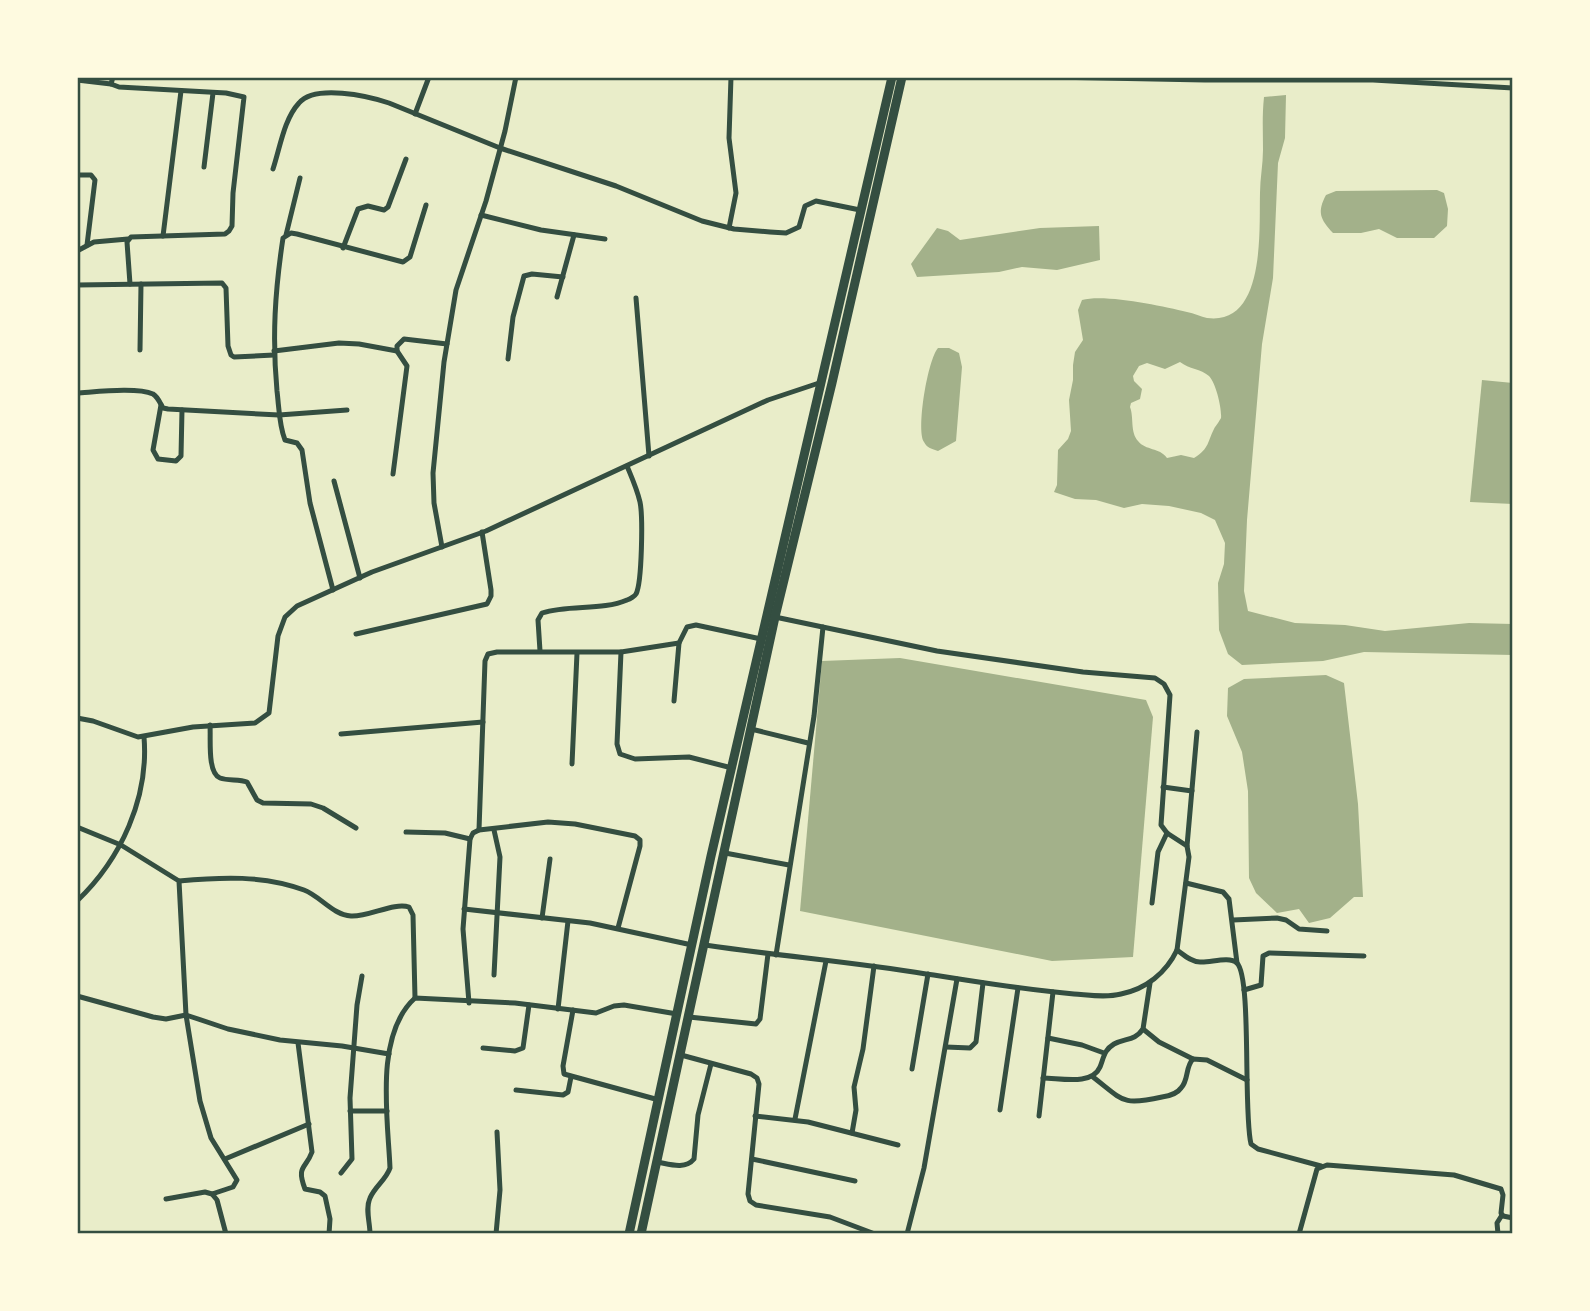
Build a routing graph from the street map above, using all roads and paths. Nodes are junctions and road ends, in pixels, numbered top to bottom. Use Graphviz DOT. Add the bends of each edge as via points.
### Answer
graph roads {
  1 [pos="429,77"];
  2 [pos="516,77"];
  3 [pos="731,77"];
  4 [pos="892,77"];
  5 [pos="902,77"];
  6 [pos="1050,77"];
  7 [pos="1322,78"];
  8 [pos="1205,79"];
  9 [pos="77,80"];
  10 [pos="112,80"];
  11 [pos="1513,88"];
  12 [pos="181,91"];
  13 [pos="213,93"];
  14 [pos="415,114"];
  15 [pos="500,148"];
  16 [pos="407,159"];
  17 [pos="204,167"];
  18 [pos="273,169"];
  19 [pos="77,175"];
  20 [pos="300,178"];
  21 [pos="426,205"];
  22 [pos="860,210"];
  23 [pos="481,215"];
  24 [pos="729,228"];
  25 [pos="574,234"];
  26 [pos="286,235"];
  27 [pos="163,236"];
  28 [pos="128,239"];
  29 [pos="605,239"];
  30 [pos="87,246"];
  31 [pos="344,248"];
  32 [pos="77,251"];
  33 [pos="563,277"];
  34 [pos="130,284"];
  35 [pos="141,284"];
  36 [pos="77,285"];
  37 [pos="557,298"];
  38 [pos="636,298"];
  39 [pos="447,344"];
  40 [pos="140,351"];
  41 [pos="397,351"];
  42 [pos="274,353"];
  43 [pos="508,359"];
  44 [pos="821,382"];
  45 [pos="832,383"];
  46 [pos="77,393"];
  47 [pos="161,405"];
  48 [pos="182,410"];
  49 [pos="347,410"];
  50 [pos="279,415"];
  51 [pos="649,456"];
  52 [pos="627,466"];
  53 [pos="393,474"];
  54 [pos="334,481"];
  55 [pos="482,532"];
  56 [pos="442,547"];
  57 [pos="360,578"];
  58 [pos="333,590"];
  59 [pos="775,617"];
  60 [pos="822,627"];
  61 [pos="356,634"];
  62 [pos="761,639"];
  63 [pos="679,643"];
  64 [pos="540,652"];
  65 [pos="621,652"];
  66 [pos="577,653"];
  67 [pos="674,701"];
  68 [pos="77,718"];
  69 [pos="483,722"];
  70 [pos="210,725"];
  71 [pos="751,729"];
  72 [pos="1197,732"];
  73 [pos="341,734"];
  74 [pos="144,737"];
  75 [pos="808,743"];
  76 [pos="572,764"];
  77 [pos="732,768"];
  78 [pos="1163,787"];
  79 [pos="1192,791"];
  80 [pos="77,827"];
  81 [pos="356,828"];
  82 [pos="479,830"];
  83 [pos="494,830"];
  84 [pos="405,832"];
  85 [pos="1167,833"];
  86 [pos="470,839"];
  87 [pos="121,845"];
  88 [pos="1187,846"];
  89 [pos="725,853"];
  90 [pos="550,859"];
  91 [pos="789,865"];
  92 [pos="179,881"];
  93 [pos="1186,883"];
  94 [pos="77,901"];
  95 [pos="1152,903"];
  96 [pos="464,909"];
  97 [pos="498,912"];
  98 [pos="542,918"];
  99 [pos="568,920"];
  100 [pos="1233,920"];
  101 [pos="618,928"];
  102 [pos="1326,931"];
  103 [pos="692,945"];
  104 [pos="705,945"];
  105 [pos="1177,950"];
  106 [pos="768,954"];
  107 [pos="776,955"];
  108 [pos="1364,956"];
  109 [pos="826,961"];
  110 [pos="1237,963"];
  111 [pos="874,966"];
  112 [pos="928,974"];
  113 [pos="494,975"];
  114 [pos="362,976"];
  115 [pos="957,979"];
  116 [pos="1150,982"];
  117 [pos="684,983"];
  118 [pos="983,983"];
  119 [pos="696,986"];
  120 [pos="1018,988"];
  121 [pos="1244,990"];
  122 [pos="1053,992"];
  123 [pos="77,996"];
  124 [pos="415,998"];
  125 [pos="470,1003"];
  126 [pos="529,1005"];
  127 [pos="558,1009"];
  128 [pos="573,1010"];
  129 [pos="677,1014"];
  130 [pos="186,1015"];
  131 [pos="689,1017"];
  132 [pos="1143,1029"];
  133 [pos="1048,1038"];
  134 [pos="298,1043"];
  135 [pos="354,1047"];
  136 [pos="946,1047"];
  137 [pos="484,1048"];
  138 [pos="1104,1053"];
  139 [pos="389,1054"];
  140 [pos="681,1055"];
  141 [pos="1193,1059"];
  142 [pos="711,1064"];
  143 [pos="912,1069"];
  144 [pos="571,1077"];
  145 [pos="1093,1077"];
  146 [pos="1043,1078"];
  147 [pos="1247,1080"];
  148 [pos="516,1090"];
  149 [pos="659,1100"];
  150 [pos="1000,1110"];
  151 [pos="351,1111"];
  152 [pos="387,1111"];
  153 [pos="755,1116"];
  154 [pos="1039,1116"];
  155 [pos="795,1119"];
  156 [pos="309,1124"];
  157 [pos="498,1132"];
  158 [pos="852,1133"];
  159 [pos="898,1145"];
  160 [pos="225,1159"];
  161 [pos="752,1159"];
  162 [pos="657,1162"];
  163 [pos="1321,1166"];
  164 [pos="341,1173"];
  165 [pos="855,1181"];
  166 [pos="212,1194"];
  167 [pos="166,1199"];
  168 [pos="1502,1215"];
  169 [pos="1513,1218"];
  170 [pos="852,1231"];
  171 [pos="226,1234"];
  172 [pos="329,1234"];
  173 [pos="370,1234"];
  174 [pos="496,1234"];
  175 [pos="629,1234"];
  176 [pos="641,1234"];
  177 [pos="875,1234"];
  178 [pos="907,1234"];
  179 [pos="1299,1234"];
  180 [pos="1498,1234"];
  1 -- 14 [label="street"];
  2 -- 15 [label="street"];
  3 -- 24 [label="street" via="729,138 736,193"];
  4 -- 22 [label="main road"];
  5 -- 45 [label="main road"];
  6 -- 8 [label="street"];
  7 -- 8 [label="street" via="1319,82"];
  7 -- 11 [label="street"];
  9 -- 10 [label="street"];
  10 -- 12 [label="street" via="119,87"];
  12 -- 13 [label="street"];
  12 -- 27 [label="street"];
  13 -- 17 [label="street"];
  13 -- 27 [label="street" via="244,97 232,226 225,234"];
  14 -- 15 [label="street"];
  14 -- 18 [label="street" via="363,96 333,93 303,99 293,111"];
  15 -- 23 [label="street"];
  15 -- 24 [label="street"];
  16 -- 31 [label="street" via="388,208 358,209"];
  19 -- 30 [label="street" via="91,175 95,180"];
  20 -- 26 [label="street"];
  21 -- 31 [label="street" via="406,261"];
  22 -- 24 [label="street" via="816,201 805,206 794,231"];
  22 -- 44 [label="main road"];
  23 -- 25 [label="street"];
  23 -- 39 [label="street" via="456,290"];
  25 -- 29 [label="street"];
  25 -- 33 [label="street"];
  26 -- 31 [label="street"];
  26 -- 42 [label="street" via="276,280"];
  27 -- 28 [label="street"];
  28 -- 30 [label="street"];
  28 -- 34 [label="street"];
  30 -- 32 [label="street"];
  33 -- 37 [label="street"];
  33 -- 43 [label="street" via="524,276"];
  34 -- 35 [label="street"];
  34 -- 36 [label="street"];
  35 -- 40 [label="street"];
  35 -- 42 [label="street" via="222,283 231,355"];
  38 -- 51 [label="street"];
  39 -- 41 [label="street" via="404,339"];
  39 -- 56 [label="street" via="433,473"];
  41 -- 42 [label="street" via="339,343"];
  41 -- 53 [label="street" via="407,366"];
  42 -- 50 [label="street"];
  44 -- 45 [label="street"];
  44 -- 51 [label="street" via="768,400"];
  44 -- 62 [label="main road"];
  45 -- 59 [label="main road"];
  46 -- 47 [label="street" via="152,394"];
  47 -- 48 [label="street"];
  47 -- 48 [label="street" via="153,450 154,456 164,461 181,456"];
  48 -- 50 [label="street"];
  49 -- 50 [label="street"];
  50 -- 58 [label="street" via="285,440 302,450 310,503"];
  51 -- 52 [label="street"];
  52 -- 55 [label="street"];
  52 -- 64 [label="street" via="641,515 636,594 618,603 542,613 538,620"];
  54 -- 57 [label="street"];
  55 -- 56 [label="street"];
  55 -- 61 [label="street" via="491,590 487,604"];
  56 -- 57 [label="street"];
  57 -- 58 [label="street"];
  58 -- 70 [label="street" via="297,606 285,617 278,636 269,713 255,723"];
  59 -- 60 [label="street"];
  59 -- 71 [label="main road"];
  60 -- 75 [label="street"];
  60 -- 78 [label="street" via="937,651 1155,678 1170,695"];
  62 -- 63 [label="street" via="695,625 687,627"];
  62 -- 77 [label="main road"];
  63 -- 65 [label="street"];
  63 -- 67 [label="street"];
  64 -- 66 [label="street"];
  64 -- 69 [label="street" via="488,654"];
  65 -- 66 [label="street"];
  65 -- 77 [label="street" via="621,754 635,759 689,757"];
  66 -- 76 [label="street"];
  68 -- 74 [label="street"];
  69 -- 73 [label="street"];
  69 -- 82 [label="street"];
  70 -- 74 [label="street"];
  70 -- 81 [label="street" via="215,775 247,782 263,803 311,804"];
  71 -- 75 [label="street"];
  71 -- 89 [label="main road"];
  72 -- 79 [label="street"];
  74 -- 87 [label="street" via="143,781"];
  75 -- 91 [label="street"];
  77 -- 103 [label="main road"];
  78 -- 79 [label="street"];
  78 -- 85 [label="street" via="1161,825"];
  79 -- 88 [label="street"];
  80 -- 87 [label="street"];
  82 -- 83 [label="street"];
  82 -- 86 [label="street"];
  83 -- 97 [label="street" via="500,857"];
  83 -- 101 [label="street" via="548,822 635,836 640,846"];
  84 -- 86 [label="street" via="434,831"];
  85 -- 88 [label="street"];
  85 -- 95 [label="street" via="1158,852"];
  86 -- 96 [label="street"];
  87 -- 92 [label="street"];
  87 -- 94 [label="street" via="106,870"];
  88 -- 93 [label="street"];
  89 -- 91 [label="street"];
  89 -- 104 [label="main road"];
  90 -- 98 [label="street"];
  91 -- 107 [label="street"];
  92 -- 124 [label="street" via="237,878 281,882 351,916 409,907"];
  92 -- 130 [label="street"];
  93 -- 100 [label="street" via="1223,892"];
  93 -- 105 [label="street"];
  96 -- 97 [label="street"];
  96 -- 125 [label="street"];
  97 -- 98 [label="street"];
  97 -- 113 [label="street"];
  98 -- 99 [label="street"];
  99 -- 101 [label="street"];
  99 -- 127 [label="street"];
  100 -- 102 [label="street" via="1277,918 1298,929"];
  100 -- 110 [label="street"];
  101 -- 103 [label="street"];
  103 -- 117 [label="main road"];
  104 -- 106 [label="street"];
  104 -- 119 [label="main road"];
  105 -- 110 [label="street" via="1200,962"];
  105 -- 116 [label="street"];
  106 -- 107 [label="street"];
  106 -- 131 [label="street" via="756,1024"];
  107 -- 109 [label="street"];
  108 -- 121 [label="street" via="1269,953 1263,956 1261,985"];
  109 -- 111 [label="street"];
  109 -- 155 [label="street"];
  110 -- 121 [label="street"];
  111 -- 112 [label="street"];
  111 -- 158 [label="street" via="854,1087"];
  112 -- 115 [label="street"];
  112 -- 143 [label="street"];
  114 -- 135 [label="street"];
  115 -- 118 [label="street"];
  115 -- 136 [label="street"];
  116 -- 122 [label="street" via="1119,995"];
  116 -- 132 [label="street"];
  117 -- 119 [label="main road"];
  117 -- 129 [label="main road"];
  118 -- 120 [label="street"];
  118 -- 136 [label="street" via="976,1042 970,1048"];
  119 -- 131 [label="main road"];
  120 -- 122 [label="street"];
  120 -- 150 [label="street"];
  121 -- 147 [label="street"];
  122 -- 133 [label="street"];
  123 -- 130 [label="street" via="153,1017"];
  124 -- 125 [label="street"];
  124 -- 139 [label="street" via="407,1006"];
  125 -- 126 [label="street"];
  126 -- 127 [label="street"];
  126 -- 137 [label="street" via="523,1048"];
  127 -- 128 [label="street"];
  128 -- 129 [label="street" via="596,1013 624,1005"];
  128 -- 144 [label="street" via="562,1066 564,1074"];
  129 -- 149 [label="main road"];
  130 -- 134 [label="street"];
  130 -- 160 [label="street" via="204,1121"];
  131 -- 140 [label="main road"];
  132 -- 138 [label="street"];
  132 -- 141 [label="street"];
  133 -- 138 [label="street"];
  133 -- 146 [label="street"];
  134 -- 135 [label="street"];
  134 -- 156 [label="street"];
  135 -- 139 [label="street"];
  135 -- 151 [label="street"];
  136 -- 178 [label="street"];
  138 -- 145 [label="street"];
  139 -- 152 [label="street"];
  140 -- 142 [label="street"];
  140 -- 162 [label="main road"];
  141 -- 145 [label="street" via="1180,1091 1141,1102 1122,1100"];
  141 -- 147 [label="street" via="1207,1060"];
  142 -- 153 [label="street" via="757,1078"];
  142 -- 162 [label="street" via="698,1115 694,1159 684,1166"];
  144 -- 148 [label="street" via="563,1095"];
  144 -- 149 [label="street"];
  145 -- 146 [label="street"];
  146 -- 154 [label="street"];
  147 -- 163 [label="street" via="1251,1144"];
  149 -- 175 [label="main road"];
  151 -- 152 [label="street"];
  151 -- 164 [label="street" via="352,1159"];
  152 -- 173 [label="street" via="390,1168 370,1196"];
  153 -- 155 [label="street"];
  153 -- 161 [label="street"];
  155 -- 158 [label="street"];
  156 -- 160 [label="street"];
  156 -- 172 [label="street" via="312,1152 301,1168 302,1180 305,1188 326,1196"];
  157 -- 174 [label="street"];
  158 -- 159 [label="street"];
  160 -- 166 [label="street" via="236,1185"];
  161 -- 165 [label="street"];
  161 -- 170 [label="street" via="750,1201 830,1217"];
  162 -- 176 [label="main road"];
  163 -- 168 [label="street" via="1465,1177 1501,1189"];
  163 -- 179 [label="street"];
  166 -- 167 [label="street"];
  166 -- 171 [label="street"];
  168 -- 169 [label="street"];
  168 -- 180 [label="street"];
  170 -- 177 [label="street"];
}
